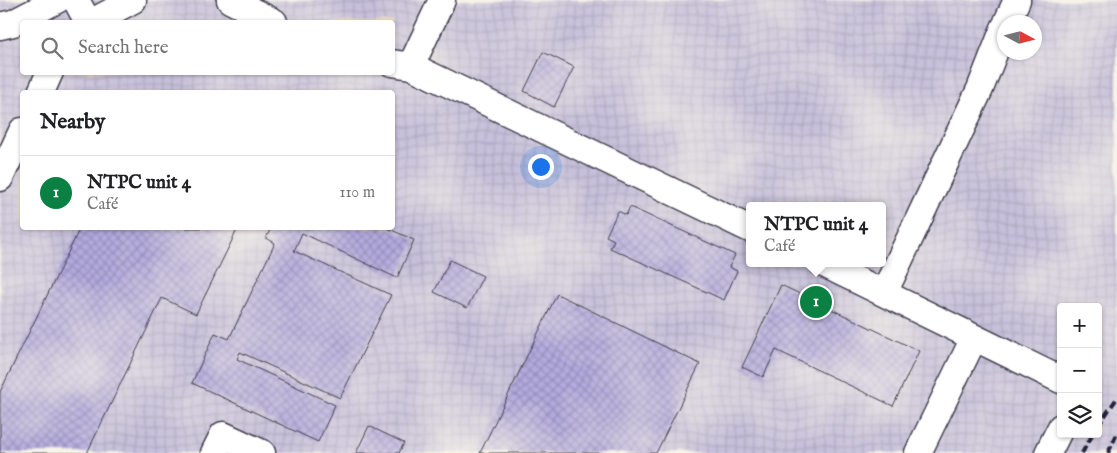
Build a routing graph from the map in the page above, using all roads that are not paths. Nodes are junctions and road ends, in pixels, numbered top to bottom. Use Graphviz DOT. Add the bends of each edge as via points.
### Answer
graph roads {
  1 [pos="57,0"];
  2 [pos="76,0"];
  3 [pos="132,0"];
  4 [pos="230,0"];
  5 [pos="442,0"];
  6 [pos="1017,0"];
  7 [pos="1010,15"];
  8 [pos="89,20"];
  9 [pos="94,20"];
  10 [pos="270,20"];
  11 [pos="0,26"];
  12 [pos="997,46"];
  13 [pos="402,65"];
  14 [pos="48,75"];
  15 [pos="41,90"];
  16 [pos="20,134"];
  17 [pos="0,178"];
  18 [pos="746,227"];
  19 [pos="830,267"];
  20 [pos="884,293"];
  21 [pos="974,338"];
  22 [pos="1057,378"];
  23 [pos="1057,434"];
  24 [pos="214,453"];
  25 [pos="262,453"];
  26 [pos="918,453"];
  27 [pos="1048,453"];
  1 -- 11 [label="lane" via="13,23"];
  2 -- 8 [label="lane"];
  3 -- 9 [label="lane"];
  4 -- 10 [label="lane"];
  5 -- 13 [label="lane"];
  6 -- 7 [label="lane"];
  12 -- 20 [label="lane"];
  13 -- 18 [label="lane"];
  14 -- 15 [label="lane"];
  16 -- 17 [label="lane"];
  19 -- 20 [label="lane"];
  20 -- 21 [label="lane"];
  21 -- 22 [label="lane"];
  21 -- 26 [label="lane"];
  23 -- 27 [label="lane"];
  24 -- 25 [label="lane" via="223,435"];
}
